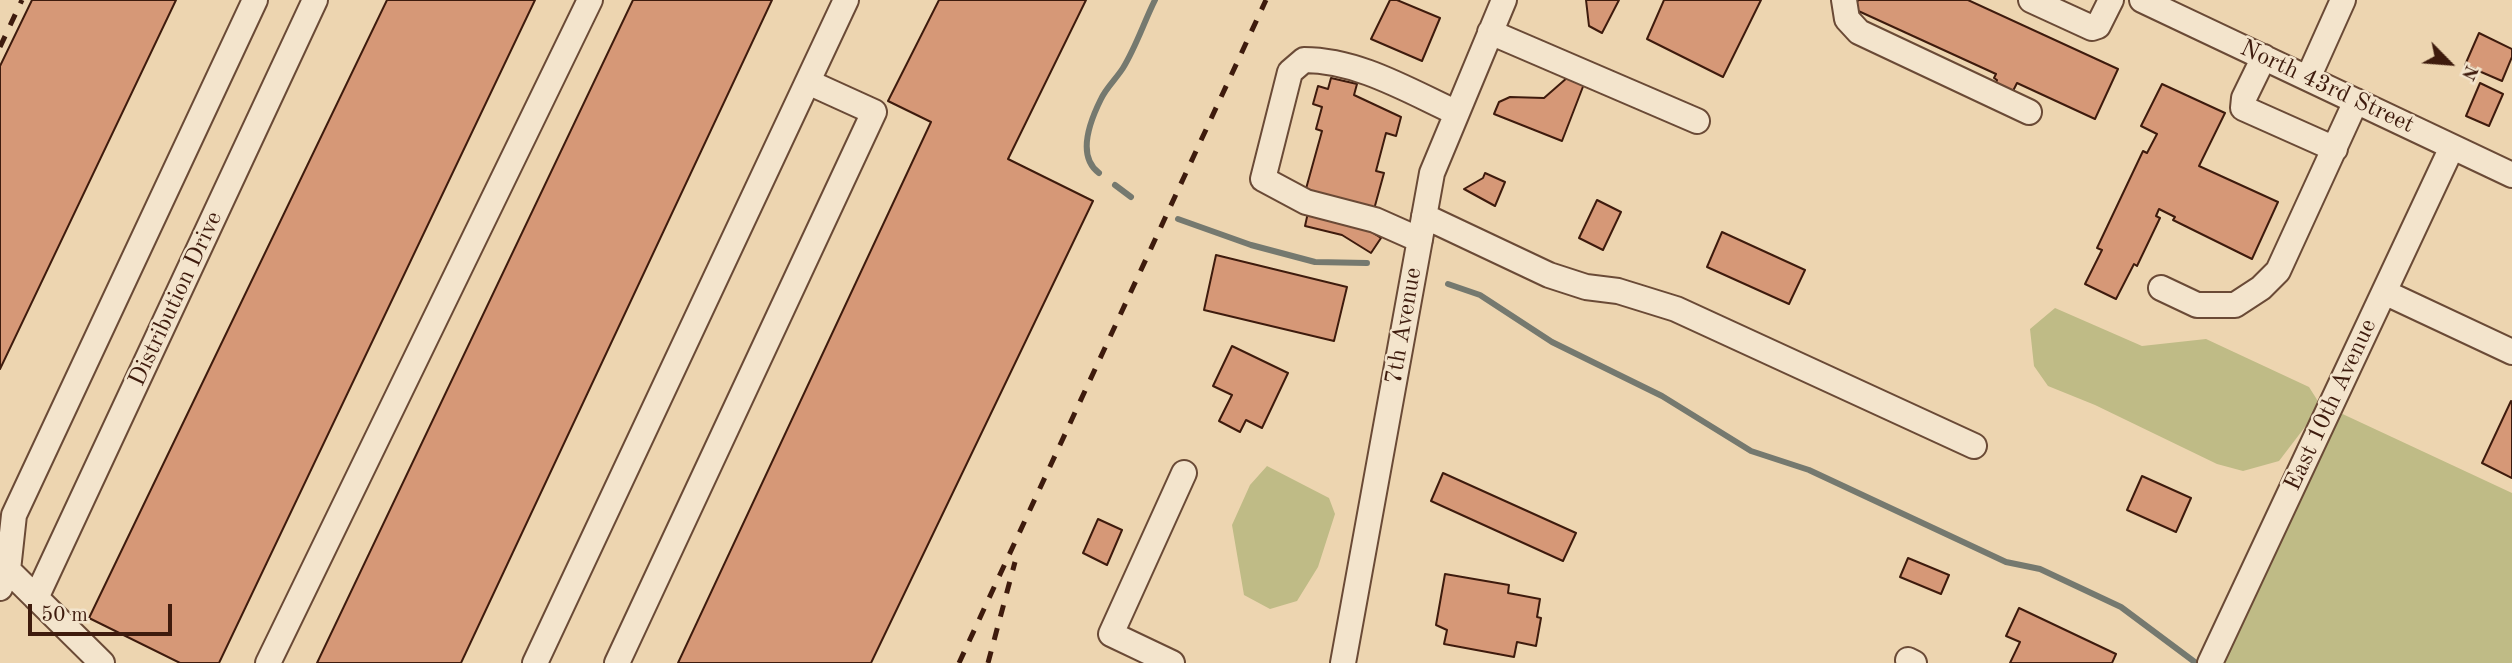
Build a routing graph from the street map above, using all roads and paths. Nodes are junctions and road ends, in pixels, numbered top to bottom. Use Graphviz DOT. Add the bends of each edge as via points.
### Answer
graph roads {
  1 [pos="254,0"];
  2 [pos="315,0"];
  3 [pos="590,0"];
  4 [pos="846,0"];
  5 [pos="1504,0"];
  6 [pos="1844,0"];
  7 [pos="2031,0"];
  8 [pos="2110,0"];
  9 [pos="2142,0"];
  10 [pos="2343,0"];
  11 [pos="1490,32"];
  12 [pos="2264,57"];
  13 [pos="2308,78"];
  14 [pos="808,82"];
  15 [pos="2356,101"];
  16 [pos="2029,112"];
  17 [pos="1457,113"];
  18 [pos="1697,121"];
  19 [pos="2452,147"];
  20 [pos="2334,149"];
  21 [pos="2509,166"];
  22 [pos="1422,228"];
  23 [pos="2161,288"];
  24 [pos="2384,292"];
  25 [pos="2512,352"];
  26 [pos="1974,446"];
  27 [pos="1184,473"];
  28 [pos="4,579"];
  29 [pos="36,598"];
  30 [pos="102,663"];
  31 [pos="268,663"];
  32 [pos="535,663"];
  33 [pos="617,663"];
  34 [pos="1172,663"];
  35 [pos="1343,663"];
  36 [pos="2210,663"];
  1 -- 28 [label="street" via="14,515"];
  2 -- 29 [label="street, Distribution Drive"];
  3 -- 31 [label="street"];
  4 -- 14 [label="street"];
  5 -- 11 [label="street, 7th Avenue"];
  6 -- 16 [label="street" via="1847,19 1859,32"];
  7 -- 8 [label="street" via="2092,28 2098,26"];
  9 -- 12 [label="street, North 43rd Street"];
  10 -- 13 [label="street"];
  11 -- 17 [label="street, 7th Avenue"];
  11 -- 18 [label="street"];
  12 -- 13 [label="street, North 43rd Street"];
  12 -- 20 [label="street" via="2243,108"];
  13 -- 15 [label="street, North 43rd Street"];
  14 -- 32 [label="street"];
  14 -- 33 [label="street" via="874,111"];
  15 -- 19 [label="street, North 43rd Street"];
  15 -- 20 [label="street"];
  17 -- 22 [label="street, 7th Avenue" via="1432,173"];
  17 -- 22 [label="street" via="1369,73 1321,60 1304,60 1290,72 1263,179 1306,202"];
  19 -- 21 [label="street, North 43rd Street"];
  19 -- 24 [label="street, East 10th Avenue"];
  20 -- 23 [label="street" via="2278,271 2261,288 2235,305 2197,305"];
  22 -- 26 [label="street" via="1586,287 1676,309"];
  22 -- 35 [label="street, 7th Avenue"];
  24 -- 25 [label="street"];
  24 -- 36 [label="street, East 10th Avenue"];
  27 -- 34 [label="street" via="1111,634"];
  28 -- 29 [label="street"];
  29 -- 30 [label="street"];
}
